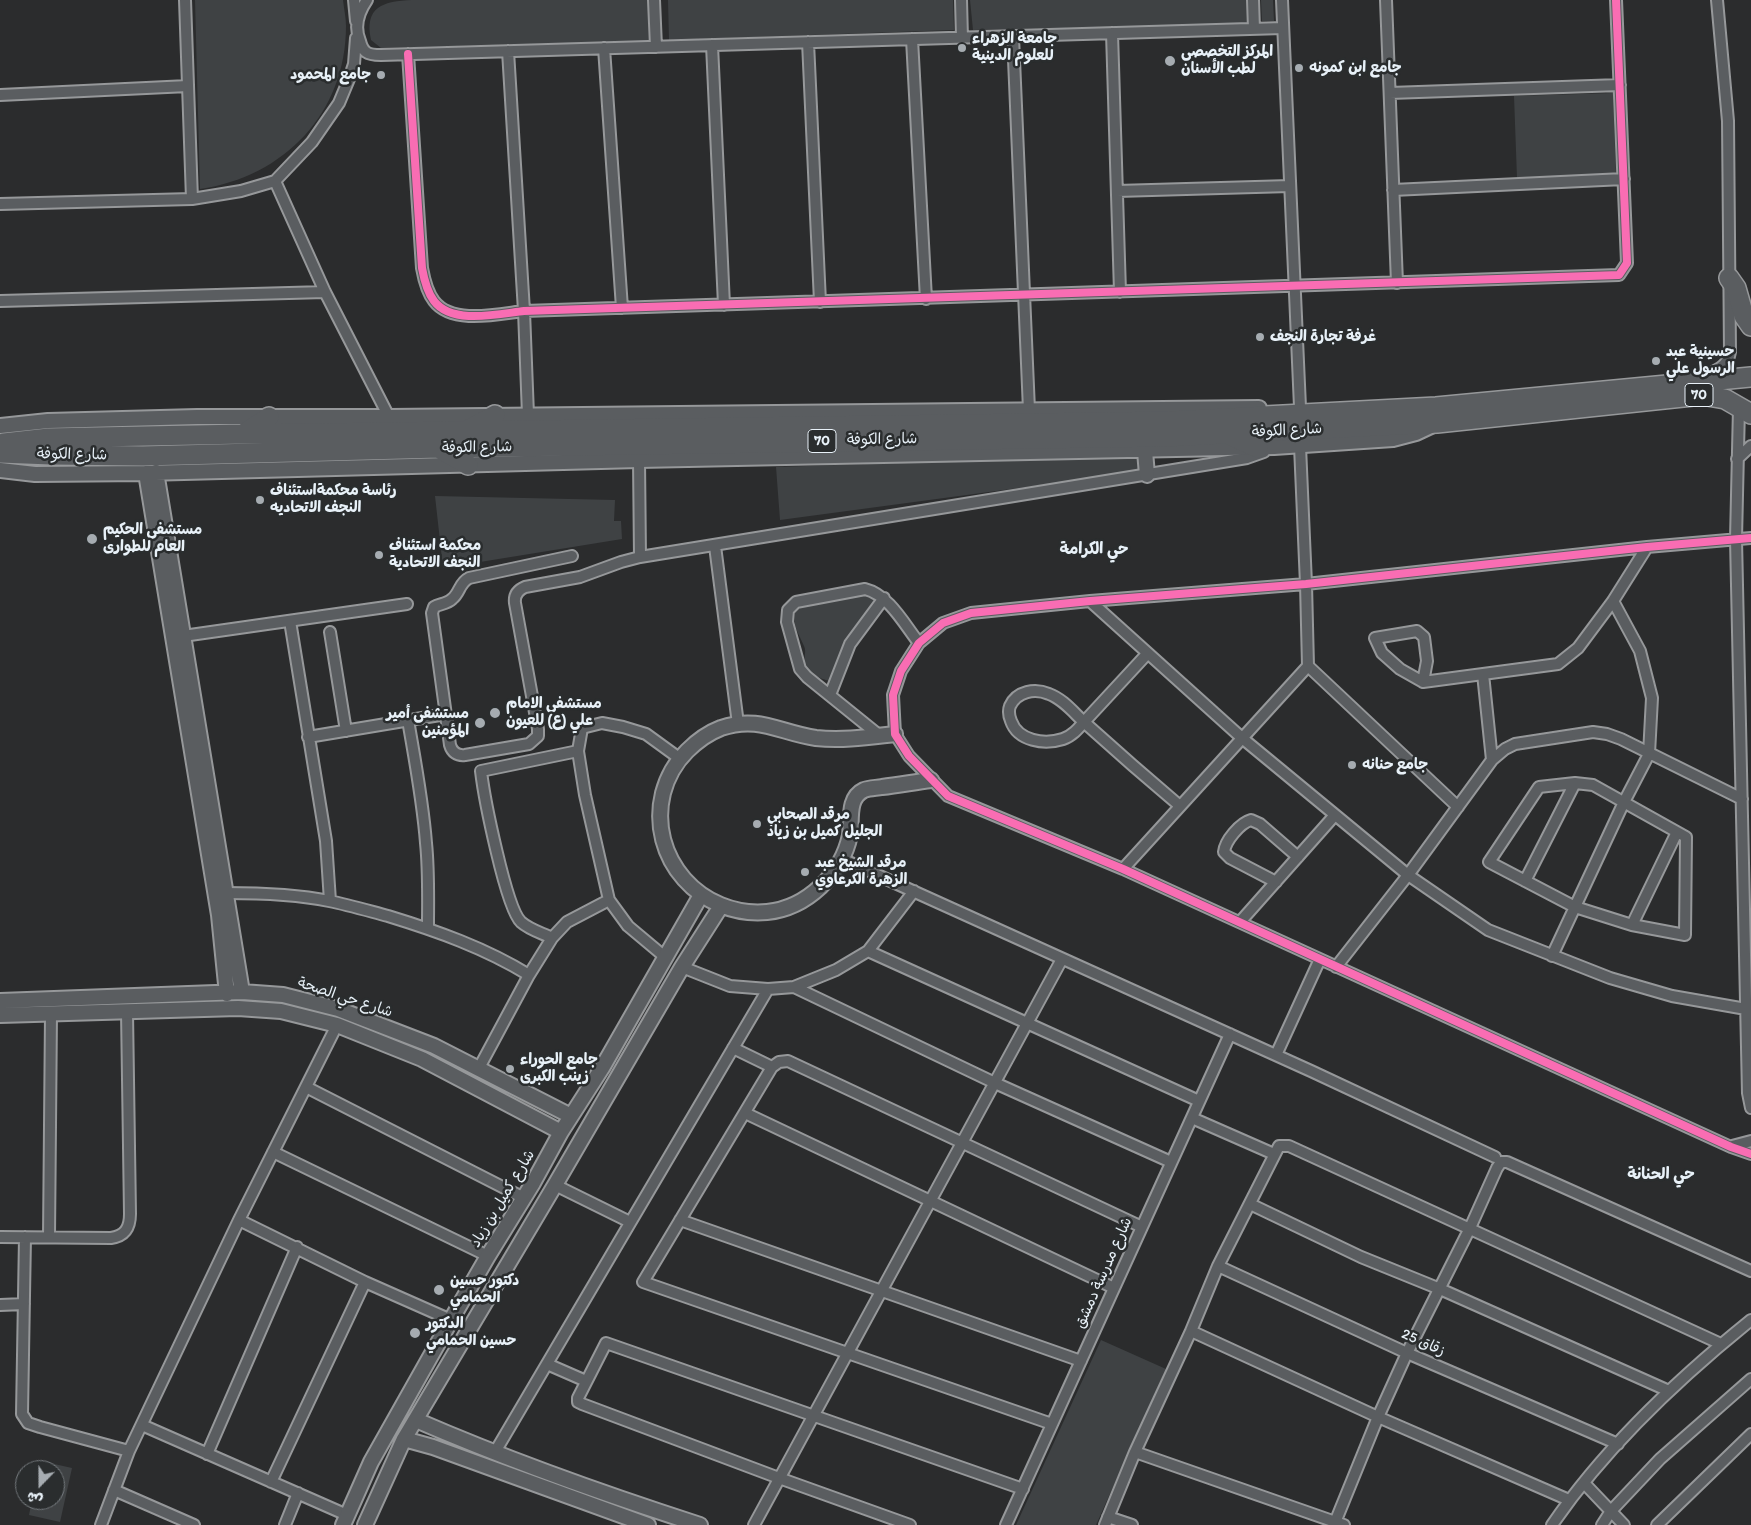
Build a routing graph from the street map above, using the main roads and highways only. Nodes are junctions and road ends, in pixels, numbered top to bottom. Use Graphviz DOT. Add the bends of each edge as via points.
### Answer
graph roads {
  1 [pos="1729,278"];
  2 [pos="1751,326"];
  3 [pos="1751,364"];
  4 [pos="1751,377"];
  5 [pos="1644,392"];
  6 [pos="1146,409"];
  7 [pos="1745,410"];
  8 [pos="495,415"];
  9 [pos="1437,415"];
  10 [pos="269,417"];
  11 [pos="1169,421"];
  12 [pos="914,425"];
  13 [pos="0,426"];
  14 [pos="0,431"];
  15 [pos="466,431"];
  16 [pos="243,434"];
  17 [pos="1225,434"];
  18 [pos="0,443"];
  19 [pos="50,447"];
  20 [pos="1266,447"];
  21 [pos="439,448"];
  22 [pos="1145,451"];
  23 [pos="0,453"];
  24 [pos="892,455"];
  25 [pos="0,464"];
  26 [pos="468,465"];
  27 [pos="0,470"];
  28 [pos="151,472"];
  29 [pos="1147,475"];
  30 [pos="895,734"];
  31 [pos="931,780"];
  32 [pos="701,895"];
  33 [pos="721,906"];
  34 [pos="225,921"];
  35 [pos="242,992"];
  36 [pos="227,994"];
  37 [pos="23,1000"];
  38 [pos="2,1001"];
  39 [pos="3,1015"];
  40 [pos="24,1015"];
  41 [pos="618,1040"];
  42 [pos="434,1046"];
  43 [pos="634,1051"];
  44 [pos="456,1056"];
  45 [pos="422,1059"];
  46 [pos="602,1068"];
  47 [pos="447,1072"];
  48 [pos="617,1080"];
  49 [pos="571,1116"];
  50 [pos="561,1132"];
  51 [pos="416,1420"];
  52 [pos="404,1439"];
  53 [pos="359,1490"];
  54 [pos="378,1498"];
  55 [pos="657,1518"];
  56 [pos="345,1520"];
  57 [pos="365,1525"];
  58 [pos="648,1525"];
  59 [pos="700,1525"];
  1 -- 2 [label="highway"];
  3 -- 5 [label="highway"];
  4 -- 5 [label="highway, 70"];
  5 -- 7 [label="highway, 70" via="1725,399"];
  5 -- 9 [label="highway, شارع الكوفة / 70"];
  6 -- 9 [label="main road" via="1300,407 1406,401"];
  6 -- 11 [label="highway"];
  6 -- 12 [label="main road" via="1029,410"];
  8 -- 10 [label="main road"];
  8 -- 12 [label="main road"];
  8 -- 15 [label="highway"];
  9 -- 11 [label="highway, شارع الكوفة / 70"];
  9 -- 17 [label="highway, شارع الكوفة / 70"];
  9 -- 20 [label="main road" via="1416,434 1393,439"];
  10 -- 13 [label="main road" via="48,421"];
  10 -- 16 [label="highway"];
  11 -- 12 [label="highway, شارع الكوفة / 70"];
  12 -- 15 [label="highway, شارع الكوفة / 70"];
  12 -- 17 [label="highway, شارع الكوفة / 70" via="1167,437"];
  12 -- 21 [label="highway, شارع الكوفة / 70"];
  12 -- 24 [label="highway"];
  14 -- 19 [label="highway"];
  15 -- 16 [label="highway, شارع الكوفة / 70"];
  16 -- 19 [label="highway, شارع الكوفة / 70"];
  17 -- 20 [label="highway"];
  18 -- 19 [label="highway, شارع الكوفة / 70"];
  19 -- 21 [label="highway, شارع الكوفة / 70" via="143,456"];
  19 -- 23 [label="highway, شارع الكوفة / 70"];
  19 -- 25 [label="highway"];
  20 -- 22 [label="main road"];
  21 -- 26 [label="highway"];
  22 -- 24 [label="main road"];
  22 -- 29 [label="main road"];
  24 -- 26 [label="main road"];
  26 -- 28 [label="main road"];
  27 -- 28 [label="main road" via="28,474"];
  28 -- 34 [label="main road"];
  28 -- 34 [label="main road" via="183,636 226,893"];
  30 -- 32 [label="main road" via="833,740 744,722 719,728 697,741 680,758 667,781 660,806 661,832 668,856 682,878"];
  31 -- 33 [label="main road" via="864,790 855,798 850,834 842,859 812,894 791,906 768,912 744,912"];
  32 -- 33 [label="main road"];
  32 -- 41 [label="main road, شارع كميل بن زياد"];
  33 -- 43 [label="main road"];
  34 -- 35 [label="main road"];
  34 -- 36 [label="main road"];
  35 -- 36 [label="main road, شارع حي الصحة"];
  35 -- 42 [label="main road, شارع حي الصحة" via="283,995 338,1009"];
  36 -- 37 [label="main road, شارع حي الصحة"];
  37 -- 38 [label="main road, شارع حي الصحة"];
  37 -- 40 [label="main road" via="17,1008"];
  38 -- 39 [label="main road" via="10,1008"];
  39 -- 40 [label="main road, شارع حي الصحة"];
  40 -- 45 [label="main road, شارع حي الصحة" via="238,1008 281,1011 337,1025"];
  41 -- 43 [label="main road" via="620,1051"];
  41 -- 46 [label="main road, شارع كميل بن زياد"];
  42 -- 44 [label="main road, شارع حي الصحة"];
  42 -- 45 [label="main road" via="434,1057"];
  43 -- 48 [label="main road"];
  44 -- 47 [label="main road" via="447,1058 444,1065"];
  44 -- 49 [label="main road, شارع حي الصحة"];
  45 -- 47 [label="main road, شارع حي الصحة"];
  46 -- 48 [label="main road" via="615,1070"];
  46 -- 49 [label="main road, شارع كميل بن زياد"];
  47 -- 50 [label="main road, شارع حي الصحة"];
  48 -- 51 [label="main road"];
  49 -- 50 [label="main road, شارع كميل بن زياد"];
  50 -- 53 [label="main road, شارع كميل بن زياد" via="379,1446"];
  51 -- 52 [label="main road"];
  51 -- 55 [label="main road"];
  52 -- 54 [label="main road"];
  52 -- 58 [label="main road"];
  53 -- 54 [label="main road" via="366,1496"];
  53 -- 56 [label="main road, شارع كميل بن زياد"];
  54 -- 57 [label="main road"];
  55 -- 59 [label="main road"];
}
